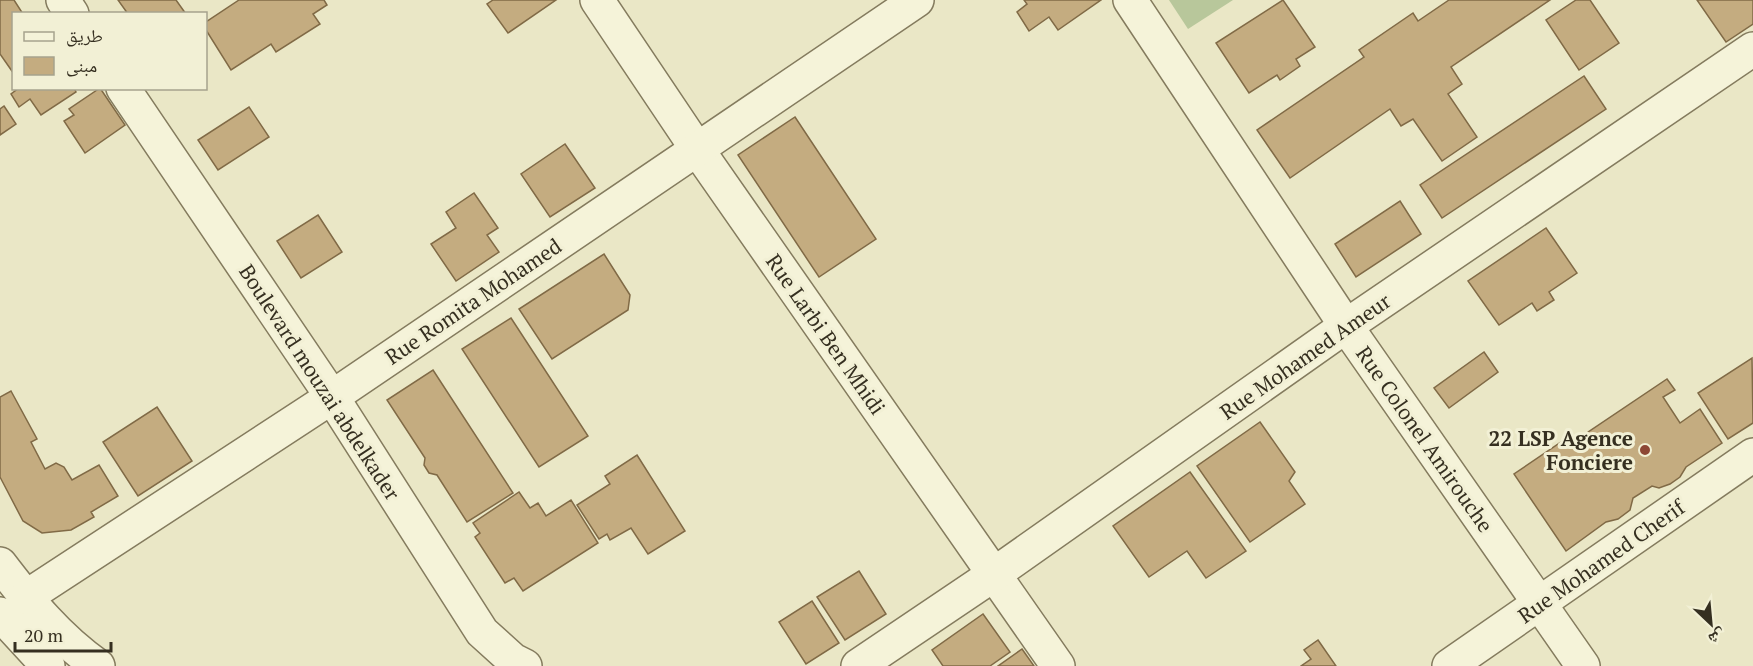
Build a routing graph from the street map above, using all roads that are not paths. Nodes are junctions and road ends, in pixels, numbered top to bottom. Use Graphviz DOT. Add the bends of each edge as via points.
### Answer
graph roads {
  1 [pos="597,0"];
  2 [pos="917,0"];
  3 [pos="1130,0"];
  4 [pos="1753,49"];
  5 [pos="124,90"];
  6 [pos="697,149"];
  7 [pos="1346,326"];
  8 [pos="332,397"];
  9 [pos="1753,455"];
  10 [pos="0,564"];
  11 [pos="993,575"];
  12 [pos="1539,604"];
  13 [pos="11,611"];
  14 [pos="514,663"];
  15 [pos="48,666"];
  16 [pos="98,666"];
  17 [pos="858,666"];
  18 [pos="1058,666"];
  19 [pos="1449,666"];
  20 [pos="1583,666"];
  1 -- 6 [label="street, Rue Larbi Ben Mhidi"];
  2 -- 6 [label="street, Rue Romita Mohamed"];
  3 -- 7 [label="street, Rue Colonel Amirouche"];
  4 -- 7 [label="street, Rue Mohamed Ameur"];
  5 -- 8 [label="street, Boulevard mouzai abdelkader"];
  6 -- 8 [label="street, Rue Romita Mohamed"];
  6 -- 11 [label="street, Rue Larbi Ben Mhidi"];
  7 -- 11 [label="street, Rue Mohamed Ameur"];
  7 -- 12 [label="street, Rue Colonel Amirouche"];
  8 -- 13 [label="street, Rue Romita Mohamed"];
  8 -- 14 [label="street, Boulevard mouzai abdelkader" via="482,632"];
  9 -- 12 [label="street, Rue Mohamed Cherif"];
  10 -- 13 [label="street"];
  11 -- 17 [label="street, Rue Mohamed Ameur"];
  11 -- 18 [label="street, Rue Larbi Ben Mhidi"];
  12 -- 19 [label="street, Rue Mohamed Cherif"];
  12 -- 20 [label="street, Rue Colonel Amirouche"];
  13 -- 15 [label="street"];
  13 -- 16 [label="street"];
}
